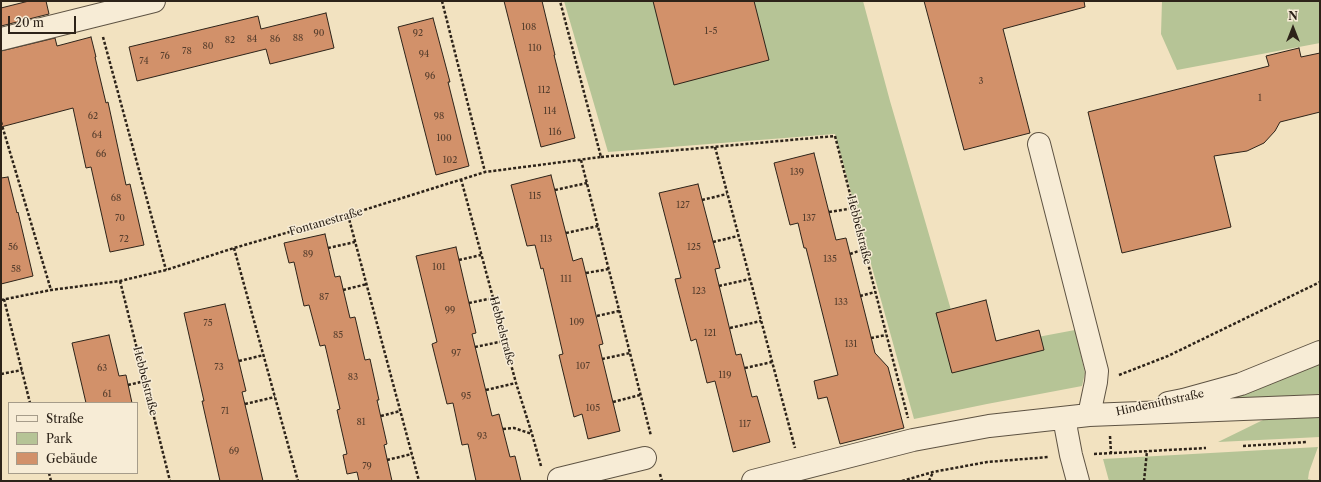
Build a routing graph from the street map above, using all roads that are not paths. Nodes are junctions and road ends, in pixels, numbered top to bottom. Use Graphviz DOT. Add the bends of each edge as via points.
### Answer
graph roads {
  1 [pos="154,1"];
  2 [pos="1,39"];
  3 [pos="1039,144"];
  4 [pos="1320,352"];
  5 [pos="1320,406"];
  6 [pos="1064,418"];
  7 [pos="1102,421"];
  8 [pos="652,456"];
  9 [pos="560,481"];
  10 [pos="753,481"];
  11 [pos="1078,481"];
  1 -- 2 [label="street"];
  3 -- 7 [label="street" via="1097,371 1096,382"];
  4 -- 7 [label="street, Hindemithstraße" via="1241,384"];
  5 -- 7 [label="street, Hindemithstraße"];
  6 -- 7 [label="street"];
  6 -- 10 [label="street" via="989,426 913,440"];
  6 -- 11 [label="street"];
  8 -- 9 [label="street"];
}
